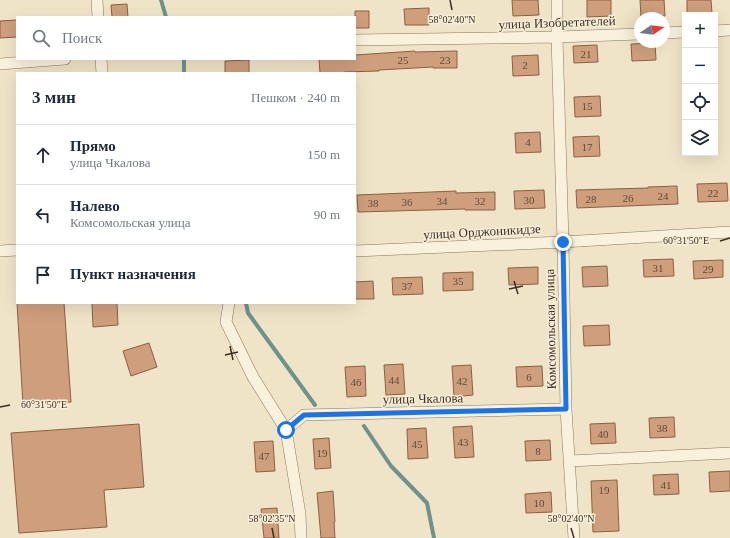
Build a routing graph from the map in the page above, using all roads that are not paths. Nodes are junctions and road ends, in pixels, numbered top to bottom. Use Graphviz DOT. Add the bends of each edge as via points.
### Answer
graph roads {
  1 [pos="97,0"];
  2 [pos="557,0"];
  3 [pos="98,16"];
  4 [pos="730,30"];
  5 [pos="718,31"];
  6 [pos="682,32"];
  7 [pos="670,33"];
  8 [pos="634,34"];
  9 [pos="557,37"];
  10 [pos="356,40"];
  11 [pos="53,60"];
  12 [pos="101,60"];
  13 [pos="0,64"];
  14 [pos="102,72"];
  15 [pos="730,232"];
  16 [pos="563,242"];
  17 [pos="16,250"];
  18 [pos="0,251"];
  19 [pos="356,251"];
  20 [pos="229,304"];
  21 [pos="566,409"];
  22 [pos="286,430"];
  23 [pos="730,453"];
  24 [pos="570,461"];
  25 [pos="302,538"];
  26 [pos="574,538"];
  1 -- 3 [label="street"];
  2 -- 9 [label="street, Комсомольская улица"];
  4 -- 5 [label="street"];
  6 -- 7 [label="street"];
  8 -- 9 [label="street, улица Изобретателей"];
  9 -- 10 [label="street, улица Изобретателей"];
  9 -- 16 [label="street, Комсомольская улица"];
  11 -- 13 [label="street"];
  12 -- 14 [label="street"];
  15 -- 16 [label="street, улица Орджоникидзе"];
  16 -- 19 [label="street, улица Орджоникидзе"];
  16 -- 21 [label="street, Комсомольская улица"];
  17 -- 18 [label="street"];
  20 -- 22 [label="street" via="226,322 253,377"];
  21 -- 22 [label="street, улица Чкалова" via="304,415"];
  21 -- 24 [label="street, Комсомольская улица"];
  22 -- 25 [label="street"];
  23 -- 24 [label="street"];
  24 -- 26 [label="street, Комсомольская улица"];
}
